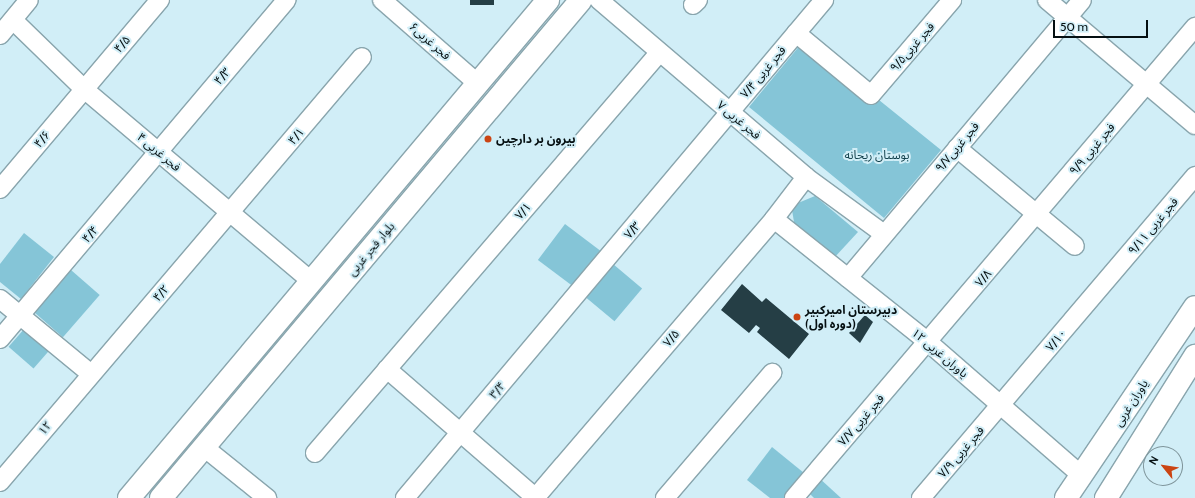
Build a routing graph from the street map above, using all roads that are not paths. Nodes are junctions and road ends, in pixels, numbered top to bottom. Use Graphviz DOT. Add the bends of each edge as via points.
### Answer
graph roads {
  1 [pos="29,0"];
  2 [pos="160,0"];
  3 [pos="286,0"];
  4 [pos="382,0"];
  5 [pos="548,0"];
  6 [pos="581,0"];
  7 [pos="599,0"];
  8 [pos="824,0"];
  9 [pos="952,0"];
  10 [pos="1047,0"];
  11 [pos="1082,0"];
  12 [pos="1067,17"];
  13 [pos="13,20"];
  14 [pos="1195,27"];
  15 [pos="796,33"];
  16 [pos="0,35"];
  17 [pos="659,53"];
  18 [pos="362,57"];
  19 [pos="477,83"];
  20 [pos="1147,84"];
  21 [pos="84,89"];
  22 [pos="730,112"];
  23 [pos="1195,125"];
  24 [pos="957,148"];
  25 [pos="159,152"];
  26 [pos="1195,176"];
  27 [pos="806,177"];
  28 [pos="0,189"];
  29 [pos="1037,213"];
  30 [pos="231,214"];
  31 [pos="774,220"];
  32 [pos="884,234"];
  33 [pos="1075,246"];
  34 [pos="1111,276"];
  35 [pos="848,278"];
  36 [pos="310,280"];
  37 [pos="0,299"];
  38 [pos="1195,307"];
  39 [pos="21,316"];
  40 [pos="0,339"];
  41 [pos="928,342"];
  42 [pos="533,348"];
  43 [pos="1192,367"];
  44 [pos="387,369"];
  45 [pos="772,373"];
  46 [pos="91,374"];
  47 [pos="1002,405"];
  48 [pos="462,433"];
  49 [pos="205,448"];
  50 [pos="315,453"];
  51 [pos="1082,476"];
  52 [pos="0,482"];
  53 [pos="801,495"];
  54 [pos="129,498"];
  55 [pos="161,498"];
  56 [pos="267,498"];
  57 [pos="405,498"];
  58 [pos="536,498"];
  59 [pos="665,498"];
  60 [pos="921,498"];
  61 [pos="1066,498"];
  62 [pos="1106,498"];
  1 -- 13 [label="street"];
  2 -- 21 [label="street, ۴/۵"];
  3 -- 25 [label="street, ۴/۳"];
  4 -- 19 [label="street, فجر غربی۶"];
  5 -- 19 [label="main road"];
  6 -- 49 [label="main road, بلوار فجر غربی"];
  7 -- 17 [label="street, ۷ فجر غربی"];
  8 -- 15 [label="street, ۷/۴ فجر غربی"];
  9 -- 15 [label="street, فجر غربی۹/۵" via="871,95"];
  10 -- 12 [label="street"];
  11 -- 12 [label="street, فجر غربی۹/۷"];
  12 -- 20 [label="street"];
  12 -- 24 [label="street, فجر غربی۹/۷"];
  13 -- 16 [label="street"];
  13 -- 21 [label="street, ۴ فجر غربی"];
  14 -- 20 [label="street, ۹/۹ فجر غربی"];
  15 -- 22 [label="street, ۷/۴ فجر غربی"];
  17 -- 22 [label="street, ۷ فجر غربی"];
  17 -- 44 [label="street, ۷/۱"];
  18 -- 30 [label="street, ۴/۱"];
  19 -- 36 [label="main road"];
  20 -- 23 [label="street"];
  20 -- 29 [label="street, ۹/۹ فجر غربی"];
  21 -- 25 [label="street, ۴ فجر غربی"];
  21 -- 28 [label="street, ۴/۶"];
  22 -- 27 [label="street, ۷ فجر غربی"];
  22 -- 42 [label="street, ۷/۳"];
  24 -- 29 [label="street"];
  24 -- 32 [label="street, فجر غربی۹/۷"];
  25 -- 30 [label="street, ۴ فجر غربی"];
  25 -- 39 [label="street, ۴/۴"];
  26 -- 34 [label="street, ۹/۱۱ فجر غربی"];
  27 -- 31 [label="street, ۷/۵"];
  27 -- 32 [label="street, ۷ فجر غربی"];
  29 -- 33 [label="street"];
  29 -- 41 [label="street, ۷/۸"];
  30 -- 36 [label="street, ۴ فجر غربی"];
  30 -- 46 [label="street, ۴/۲"];
  31 -- 35 [label="street, ۱۲ یاوران غربی"];
  31 -- 58 [label="street, ۷/۵"];
  32 -- 35 [label="street, فجر غربی۹/۷"];
  34 -- 47 [label="street, ۷/۱۰"];
  35 -- 41 [label="street, ۱۲ یاوران غربی"];
  36 -- 54 [label="main road"];
  37 -- 39 [label="street"];
  38 -- 51 [label="main road, یاوران غربی"];
  39 -- 40 [label="street, ۴/۴"];
  39 -- 46 [label="street"];
  41 -- 47 [label="street, ۱۲ یاوران غربی"];
  41 -- 53 [label="street, ۷/۷ فجر غربی"];
  42 -- 48 [label="street, ۳/۴"];
  43 -- 62 [label="main road"];
  44 -- 48 [label="street"];
  44 -- 50 [label="street, ۷/۱"];
  45 -- 59 [label="street"];
  46 -- 52 [label="street, ۱۲"];
  47 -- 51 [label="street, ۱۲ یاوران غربی"];
  47 -- 60 [label="street, ۷/۹ فجر غربی"];
  48 -- 57 [label="street, ۳/۴"];
  48 -- 58 [label="street"];
  49 -- 55 [label="main road, بلوار فجر غربی"];
  49 -- 56 [label="street"];
  51 -- 61 [label="main road, یاوران غربی"];
}
